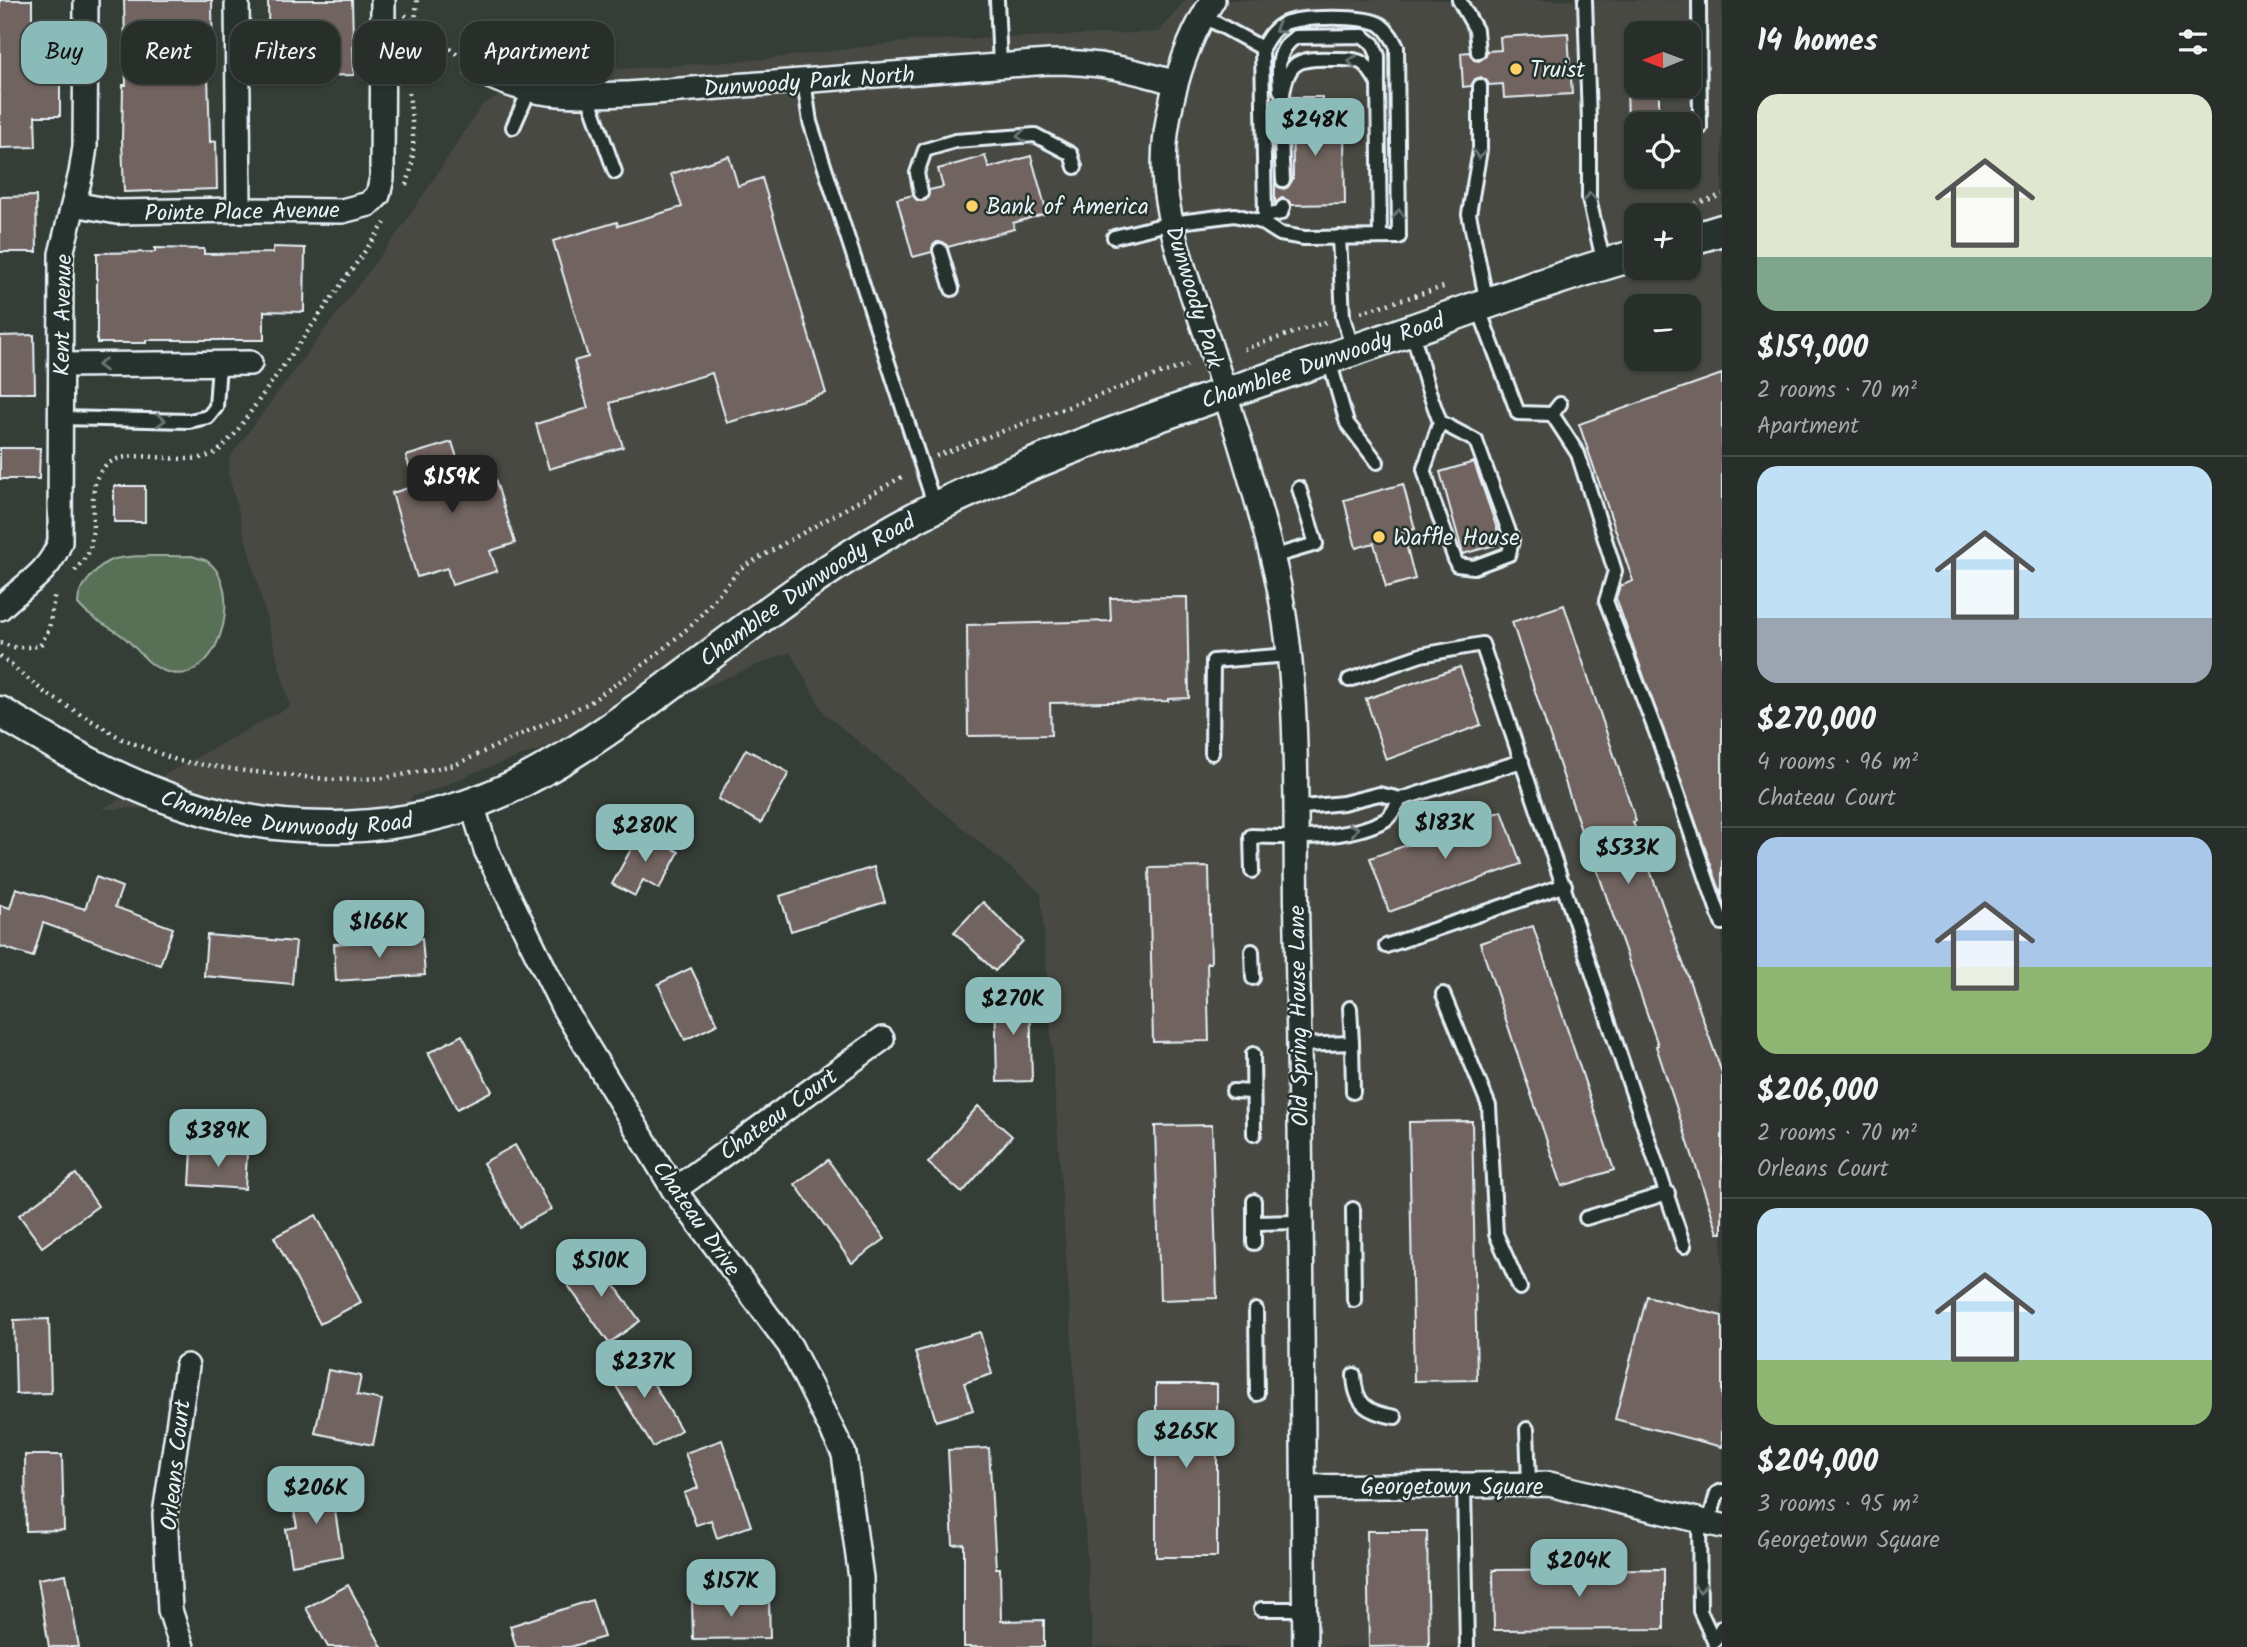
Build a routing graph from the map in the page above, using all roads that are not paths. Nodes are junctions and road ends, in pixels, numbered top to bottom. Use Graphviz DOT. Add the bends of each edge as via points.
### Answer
graph roads {
  1 [pos="86,0"];
  2 [pos="237,0"];
  3 [pos="383,0"];
  4 [pos="997,0"];
  5 [pos="1460,0"];
  6 [pos="1585,0"];
  7 [pos="1699,0"];
  8 [pos="1208,8"];
  9 [pos="1262,48"];
  10 [pos="1478,52"];
  11 [pos="1000,65"];
  12 [pos="804,81"];
  13 [pos="1176,83"];
  14 [pos="504,84"];
  15 [pos="1378,85"];
  16 [pos="1480,86"];
  17 [pos="529,91"];
  18 [pos="588,96"];
  19 [pos="1700,112"];
  20 [pos="1282,114"];
  21 [pos="513,127"];
  22 [pos="1075,167"];
  23 [pos="615,172"];
  24 [pos="1283,180"];
  25 [pos="921,193"];
  26 [pos="74,204"];
  27 [pos="1283,207"];
  28 [pos="239,210"];
  29 [pos="1263,219"];
  30 [pos="1171,223"];
  31 [pos="1722,230"];
  32 [pos="1701,236"];
  33 [pos="1114,237"];
  34 [pos="1339,237"];
  35 [pos="1380,237"];
  36 [pos="940,250"];
  37 [pos="1624,258"];
  38 [pos="1604,264"];
  39 [pos="952,289"];
  40 [pos="1482,305"];
  41 [pos="1412,330"];
  42 [pos="1341,354"];
  43 [pos="250,362"];
  44 [pos="219,363"];
  45 [pos="62,365"];
  46 [pos="1225,394"];
  47 [pos="61,418"];
  48 [pos="1440,422"];
  49 [pos="1377,461"];
  50 [pos="1299,488"];
  51 [pos="935,507"];
  52 [pos="1272,557"];
  53 [pos="0,608"];
  54 [pos="1290,654"];
  55 [pos="1349,680"];
  56 [pos="0,712"];
  57 [pos="1212,753"];
  58 [pos="1522,761"];
  59 [pos="1401,799"];
  60 [pos="472,804"];
  61 [pos="1294,808"];
  62 [pos="1294,838"];
  63 [pos="1252,871"];
  64 [pos="1565,885"];
  65 [pos="1722,923"];
  66 [pos="1386,946"];
  67 [pos="1252,951"];
  68 [pos="1253,978"];
  69 [pos="1443,994"];
  70 [pos="1350,1008"];
  71 [pos="881,1039"];
  72 [pos="1352,1043"];
  73 [pos="1299,1045"];
  74 [pos="1253,1054"];
  75 [pos="1233,1091"];
  76 [pos="1253,1092"];
  77 [pos="1353,1092"];
  78 [pos="1254,1133"];
  79 [pos="674,1190"];
  80 [pos="1668,1193"];
  81 [pos="1254,1201"];
  82 [pos="1353,1209"];
  83 [pos="1586,1218"];
  84 [pos="1301,1222"];
  85 [pos="1254,1223"];
  86 [pos="1254,1243"];
  87 [pos="1684,1246"];
  88 [pos="1520,1288"];
  89 [pos="1354,1300"];
  90 [pos="1256,1310"];
  91 [pos="187,1366"];
  92 [pos="1354,1375"];
  93 [pos="1257,1394"];
  94 [pos="1395,1417"];
  95 [pos="1527,1429"];
  96 [pos="1529,1483"];
  97 [pos="1464,1485"];
  98 [pos="1304,1487"];
  99 [pos="1722,1492"];
  100 [pos="1710,1523"];
  101 [pos="1261,1609"];
  102 [pos="1304,1609"];
  103 [pos="1722,1627"];
  104 [pos="1715,1644"];
  105 [pos="182,1647"];
  106 [pos="862,1647"];
  107 [pos="1305,1647"];
  108 [pos="1467,1647"];
  1 -- 26 [label="street, Kent Avenue" via="86,121"];
  2 -- 28 [label="street"];
  3 -- 28 [label="street, Pointe Place Avenue" via="382,178 378,195 369,204 342,211"];
  4 -- 11 [label="lane"];
  5 -- 10 [label="lane" via="1476,30"];
  38 -- 6 [label="lane, one-way" via="1589,199"];
  7 -- 19 [label="lane"];
  8 -- 9 [label="lane"];
  8 -- 13 [label="street, Dunwoody Park"];
  9 -- 29 [label="lane"];
  35 -- 9 [label="lane, one-way" via="1399,237 1398,47 1390,34 1366,19 1298,20 1271,33"];
  11 -- 12 [label="street, Dunwoody Park North"];
  11 -- 13 [label="street, Dunwoody Park North" via="1087,62"];
  12 -- 18 [label="street, Dunwoody Park North"];
  12 -- 51 [label="lane" via="810,122"];
  13 -- 30 [label="street, Dunwoody Park" via="1164,169"];
  14 -- 17 [label="street, Dunwoody Park North"];
  15 -- 20 [label="lane, one-way" via="1368,65 1354,58 1308,60 1294,66 1285,82"];
  15 -- 20 [label="lane" via="1378,56 1363,36 1296,37 1280,53"];
  15 -- 35 [label="lane"];
  16 -- 40 [label="lane, one-way" via="1480,150 1469,214"];
  17 -- 18 [label="street, Dunwoody Park North"];
  17 -- 21 [label="lane"];
  18 -- 23 [label="lane"];
  20 -- 24 [label="lane"];
  22 -- 25 [label="lane, one-way" via="1071,154 1035,135 955,141 925,150 917,173"];
  26 -- 28 [label="street, Pointe Place Avenue" via="117,212"];
  26 -- 45 [label="street, Kent Avenue" via="61,254"];
  27 -- 29 [label="lane" via="1281,213"];
  29 -- 30 [label="lane" via="1235,215"];
  29 -- 34 [label="lane" via="1280,234"];
  30 -- 33 [label="lane"];
  30 -- 46 [label="street, Dunwoody Park"];
  31 -- 32 [label="street"];
  34 -- 35 [label="lane"];
  34 -- 42 [label="lane"];
  36 -- 39 [label="lane"];
  37 -- 38 [label="street, Chamblee Dunwoody Road"];
  38 -- 40 [label="street, Chamblee Dunwoody Road"];
  40 -- 41 [label="street, Chamblee Dunwoody Road"];
  40 -- 65 [label="lane" via="1518,412 1556,409 1578,454 1615,571 1606,601"];
  41 -- 42 [label="street, Chamblee Dunwoody Road"];
  41 -- 48 [label="lane"];
  42 -- 46 [label="street, Chamblee Dunwoody Road"];
  42 -- 49 [label="lane" via="1347,423"];
  43 -- 44 [label="street"];
  44 -- 45 [label="street, one-way"];
  47 -- 44 [label="lane, one-way" via="189,421 208,417 216,407"];
  45 -- 47 [label="street, Kent Avenue"];
  46 -- 51 [label="street, Chamblee Dunwoody Road" via="989,482"];
  46 -- 52 [label="street, Old Spring House Lane"];
  47 -- 53 [label="street, Kent Avenue" via="60,542 55,558"];
  48 -- 48 [label="lane" via="1424,468 1457,565 1474,567 1509,554 1512,540 1476,441"];
  50 -- 52 [label="lane" via="1316,544"];
  51 -- 60 [label="street, Chamblee Dunwoody Road" via="834,567 584,746"];
  52 -- 54 [label="street, Old Spring House Lane"];
  54 -- 57 [label="lane" via="1213,661"];
  54 -- 61 [label="street, Old Spring House Lane"];
  55 -- 58 [label="lane" via="1421,655 1482,644"];
  56 -- 60 [label="street, Chamblee Dunwoody Road" via="156,794 221,815 278,824 356,825 405,821"];
  58 -- 59 [label="lane"];
  58 -- 64 [label="lane"];
  59 -- 61 [label="lane" via="1378,794"];
  62 -- 59 [label="lane, one-way" via="1346,832 1387,819"];
  60 -- 79 [label="street, Chateau Drive" via="486,850 563,1007"];
  61 -- 62 [label="street, Old Spring House Lane"];
  62 -- 63 [label="lane" via="1251,836"];
  62 -- 73 [label="street, Old Spring House Lane"];
  64 -- 66 [label="lane"];
  64 -- 80 [label="lane"];
  67 -- 68 [label="lane"];
  69 -- 88 [label="lane" via="1489,1106 1496,1234"];
  70 -- 72 [label="lane"];
  71 -- 79 [label="street, Chateau Court"];
  72 -- 73 [label="lane"];
  72 -- 77 [label="lane"];
  73 -- 84 [label="street, Old Spring House Lane"];
  74 -- 76 [label="lane"];
  75 -- 76 [label="lane"];
  76 -- 78 [label="lane"];
  79 -- 106 [label="street, Chateau Drive" via="790,1346 844,1454 861,1578"];
  80 -- 83 [label="lane"];
  80 -- 87 [label="lane"];
  81 -- 85 [label="lane"];
  82 -- 89 [label="lane"];
  84 -- 85 [label="lane"];
  84 -- 98 [label="street, Old Spring House Lane"];
  85 -- 86 [label="lane"];
  90 -- 93 [label="lane"];
  91 -- 105 [label="street, Orleans Court" via="165,1514 170,1610"];
  92 -- 94 [label="lane" via="1358,1400 1373,1413"];
  95 -- 96 [label="lane"];
  96 -- 97 [label="street, Georgetown Square"];
  96 -- 100 [label="street, Georgetown Square"];
  97 -- 98 [label="street, Georgetown Square"];
  97 -- 108 [label="lane"];
  98 -- 102 [label="street, Old Spring House Lane"];
  99 -- 100 [label="lane" via="1717,1493"];
  100 -- 104 [label="lane, one-way" via="1700,1611"];
  101 -- 102 [label="lane"];
  102 -- 107 [label="street, Old Spring House Lane"];
  103 -- 104 [label="lane"];
}
